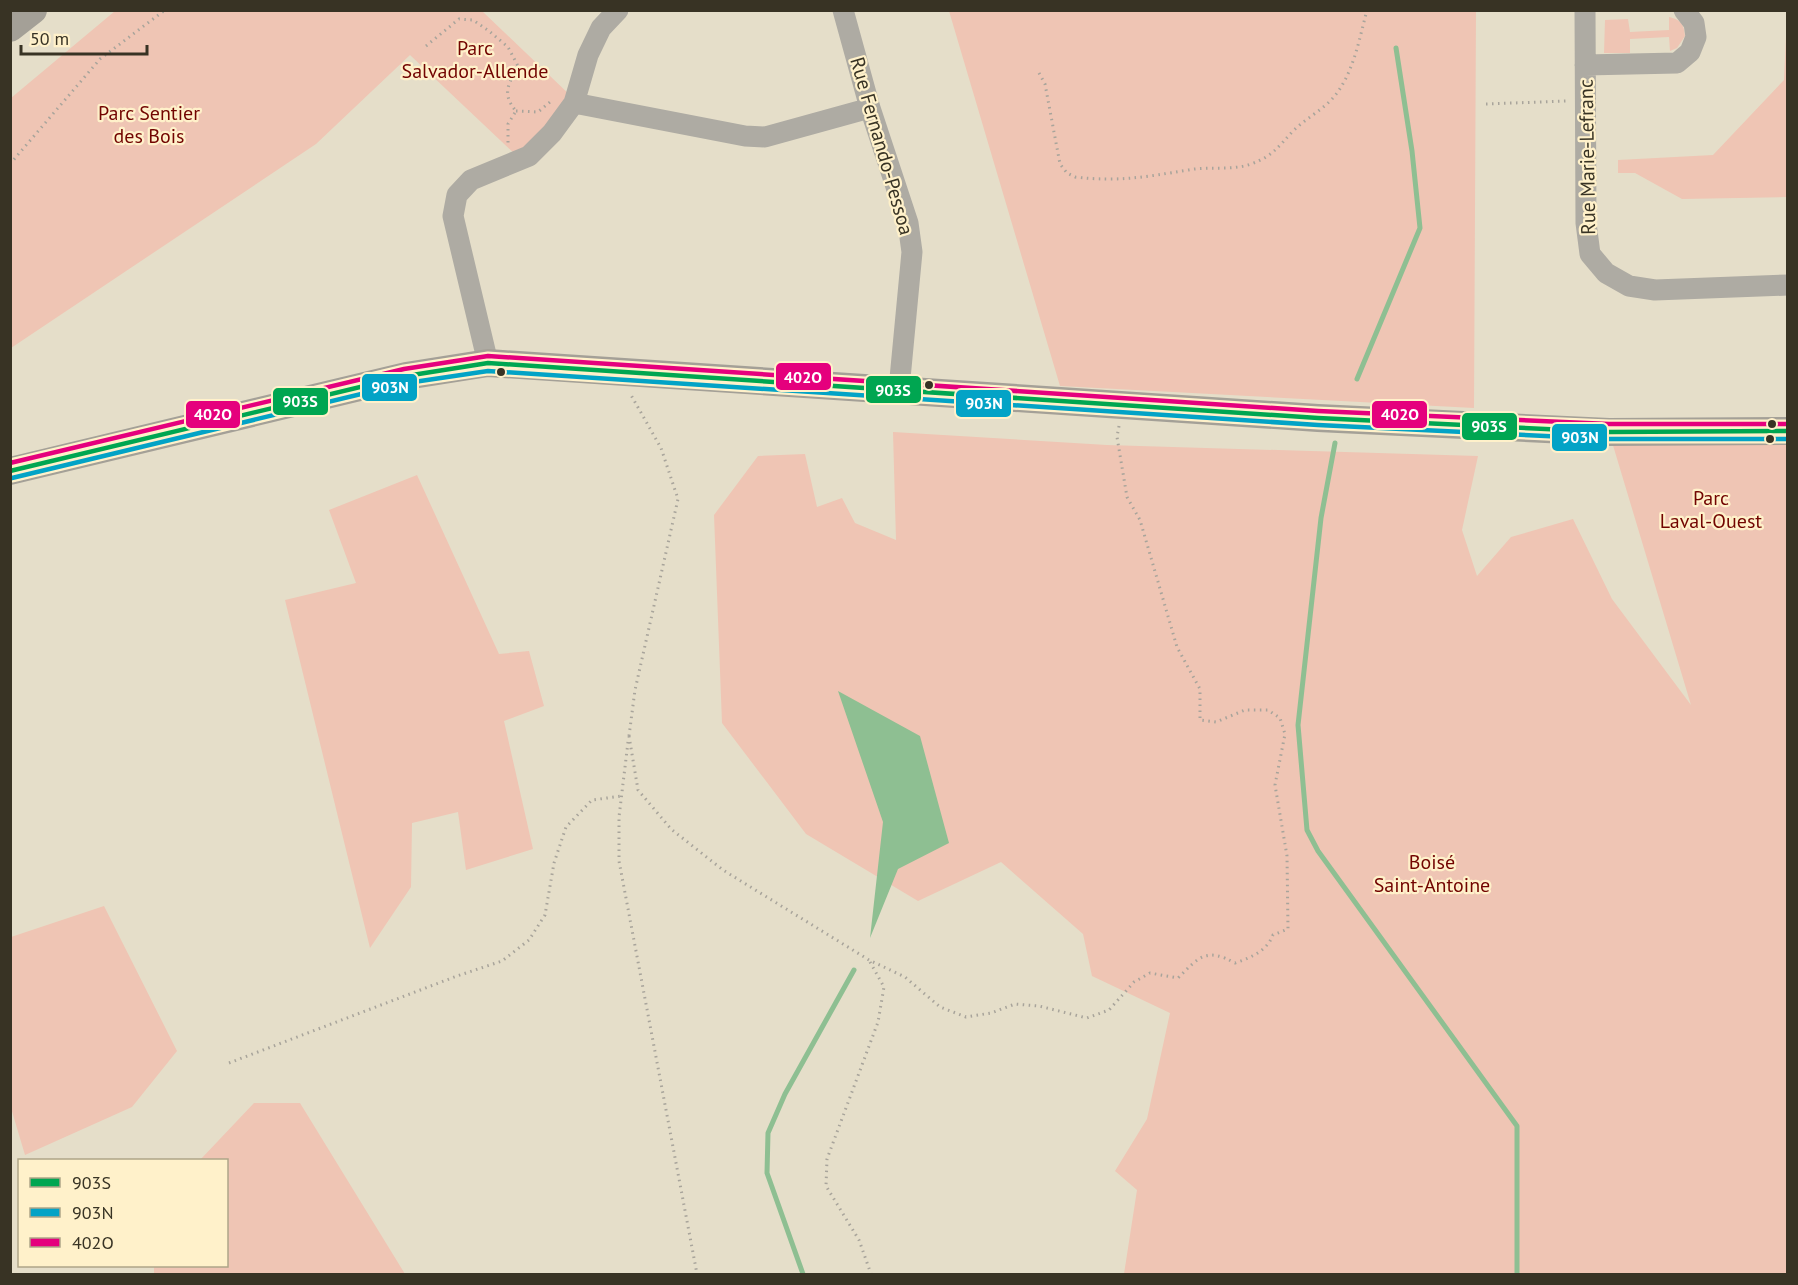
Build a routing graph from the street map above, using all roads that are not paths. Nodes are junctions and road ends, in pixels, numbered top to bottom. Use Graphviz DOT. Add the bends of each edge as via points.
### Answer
graph roads {
  1 [pos="33,10"];
  2 [pos="618,10"];
  3 [pos="843,10"];
  4 [pos="1585,10"];
  5 [pos="1684,10"];
  6 [pos="10,28"];
  7 [pos="1585,66"];
  8 [pos="574,103"];
  9 [pos="870,108"];
  10 [pos="1788,285"];
  11 [pos="488,363"];
  12 [pos="899,389"];
  13 [pos="1788,431"];
  14 [pos="10,471"];
  1 -- 6 [label="street"];
  2 -- 8 [label="street" via="601,28 588,55"];
  3 -- 9 [label="street, Rue Fernando-Pessoa"];
  4 -- 7 [label="street, Rue Marie-Lefranc"];
  5 -- 7 [label="street, Rue Marie-Lefranc" via="1695,22 1696,37 1690,52 1677,63"];
  7 -- 10 [label="street, Rue Marie-Lefranc" via="1586,223 1590,254 1606,273 1629,286 1655,290"];
  8 -- 9 [label="street" via="765,137"];
  8 -- 11 [label="street" via="529,156 471,180 457,195 453,216"];
  9 -- 12 [label="street, Rue Fernando-Pessoa" via="908,222 912,252"];
  11 -- 12 [label="street"];
  11 -- 14 [label="street" via="406,376"];
  12 -- 13 [label="street" via="1318,418 1609,432"];
}
